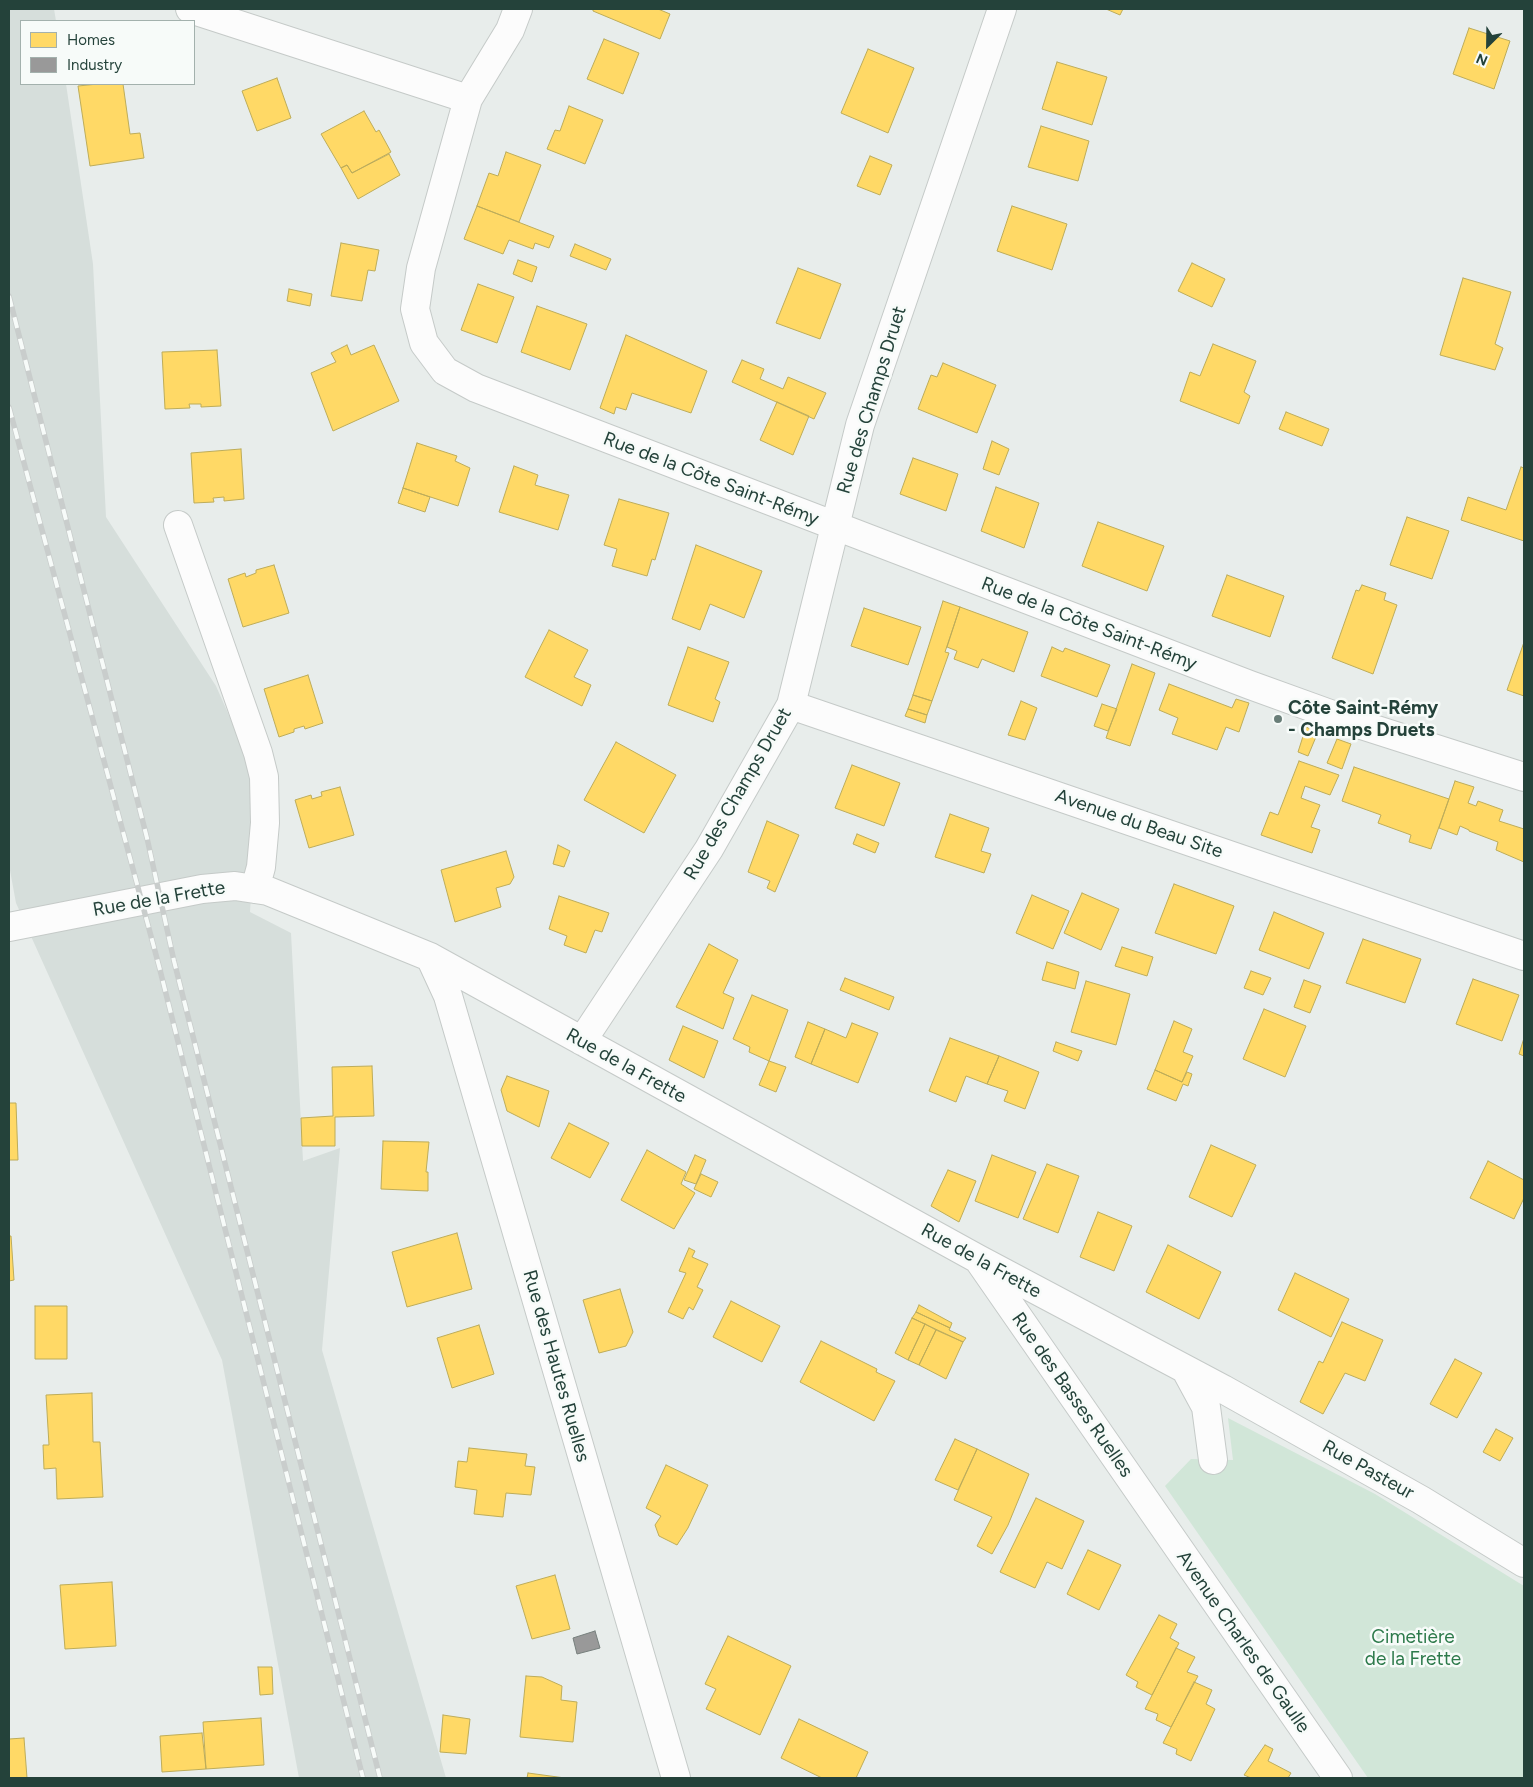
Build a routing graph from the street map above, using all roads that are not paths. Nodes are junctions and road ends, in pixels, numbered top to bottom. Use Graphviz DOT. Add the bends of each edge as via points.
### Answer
graph roads {
  1 [pos="190,9"];
  2 [pos="518,9"];
  3 [pos="1002,9"];
  4 [pos="468,99"];
  5 [pos="178,526"];
  6 [pos="834,526"];
  7 [pos="792,705"];
  8 [pos="1524,777"];
  9 [pos="255,889"];
  10 [pos="9,927"];
  11 [pos="1524,956"];
  12 [pos="430,957"];
  13 [pos="582,1041"];
  14 [pos="978,1259"];
  15 [pos="1198,1377"];
  16 [pos="1214,1460"];
  17 [pos="1148,1506"];
  18 [pos="1524,1563"];
  19 [pos="676,1778"];
  20 [pos="1338,1778"];
  1 -- 4 [label="street"];
  2 -- 4 [label="street, Rue de la Côte Saint-Rémy" via="510,30"];
  3 -- 6 [label="street, Rue des Champs Druet" via="860,425"];
  4 -- 6 [label="street, Rue de la Côte Saint-Rémy" via="421,268 416,309 424,343 445,371 476,388"];
  5 -- 9 [label="street" via="264,777 265,823 261,867"];
  6 -- 7 [label="street, Rue des Champs Druet"];
  6 -- 8 [label="street, Rue de la Côte Saint-Rémy" via="1346,720"];
  7 -- 11 [label="street, Avenue du Beau Site"];
  7 -- 13 [label="street, Rue des Champs Druet" via="709,849"];
  9 -- 10 [label="street, Rue de la Frette" via="235,886 202,889"];
  9 -- 12 [label="street, Rue de la Frette" via="268,891"];
  12 -- 13 [label="street, Rue de la Frette"];
  12 -- 19 [label="street, Rue des Hautes Ruelles" via="448,996"];
  13 -- 14 [label="street, Rue de la Frette"];
  14 -- 15 [label="street, Rue de la Frette"];
  14 -- 17 [label="street, Rue des Basses Ruelles"];
  15 -- 16 [label="street"];
  15 -- 18 [label="street, Rue Pasteur" via="1421,1500"];
  17 -- 20 [label="street, Avenue Charles de Gaulle"];
}
